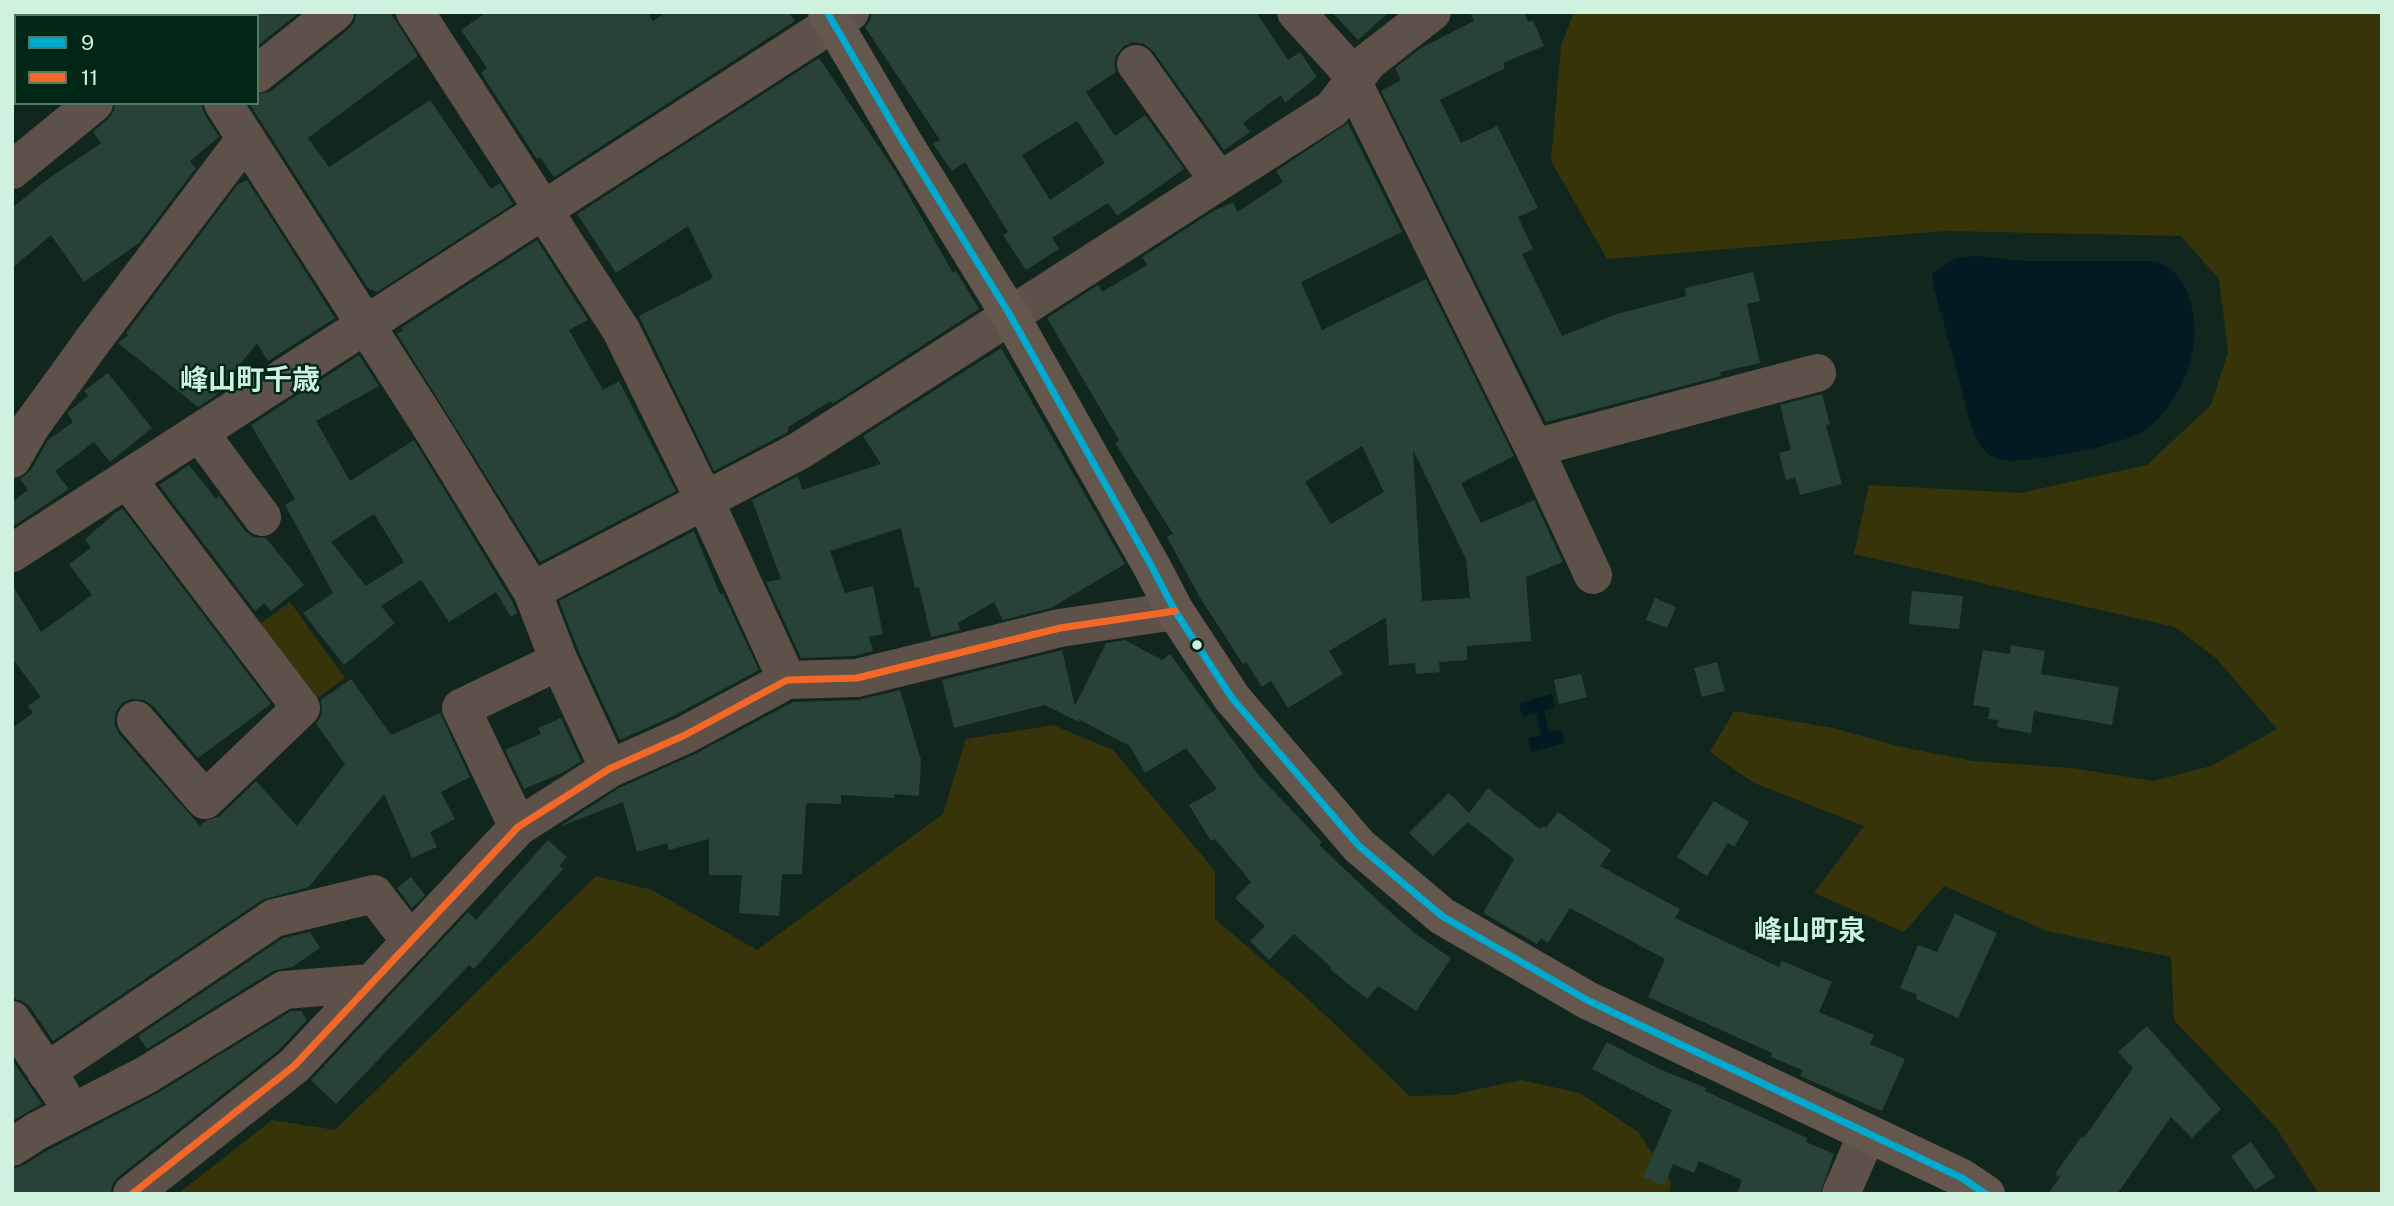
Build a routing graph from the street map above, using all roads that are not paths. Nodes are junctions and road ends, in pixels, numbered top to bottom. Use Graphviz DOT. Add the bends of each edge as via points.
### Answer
graph roads {
  1 [pos="335,12"];
  2 [pos="415,12"];
  3 [pos="1296,12"];
  4 [pos="1432,12"];
  5 [pos="837,16"];
  6 [pos="1136,64"];
  7 [pos="259,72"];
  8 [pos="1354,80"];
  9 [pos="92,105"];
  10 [pos="224,105"];
  11 [pos="246,138"];
  12 [pos="12,170"];
  13 [pos="1219,181"];
  14 [pos="544,209"];
  15 [pos="1005,307"];
  16 [pos="365,324"];
  17 [pos="1818,373"];
  18 [pos="198,432"];
  19 [pos="1534,448"];
  20 [pos="12,459"];
  21 [pos="127,479"];
  22 [pos="705,501"];
  23 [pos="262,517"];
  24 [pos="12,552"];
  25 [pos="1593,575"];
  26 [pos="532,591"];
  27 [pos="1174,611"];
  28 [pos="559,661"];
  29 [pos="787,680"];
  30 [pos="136,720"];
  31 [pos="609,769"];
  32 [pos="518,827"];
  33 [pos="411,942"];
  34 [pos="371,983"];
  35 [pos="12,1020"];
  36 [pos="46,1072"];
  37 [pos="74,1112"];
  38 [pos="1867,1134"];
  39 [pos="12,1147"];
  40 [pos="132,1194"];
  41 [pos="1841,1194"];
  42 [pos="1986,1194"];
  1 -- 7 [label="street"];
  2 -- 14 [label="street"];
  3 -- 8 [label="street"];
  4 -- 8 [label="street" via="1368,61"];
  5 -- 14 [label="street"];
  5 -- 15 [label="main road" via="905,145"];
  6 -- 13 [label="street"];
  8 -- 13 [label="street" via="1332,109"];
  8 -- 19 [label="street"];
  9 -- 12 [label="street"];
  10 -- 11 [label="street"];
  11 -- 16 [label="street"];
  11 -- 20 [label="street" via="94,339"];
  13 -- 15 [label="street"];
  14 -- 16 [label="street"];
  14 -- 22 [label="street" via="621,330"];
  15 -- 22 [label="street" via="799,451"];
  15 -- 27 [label="main road"];
  16 -- 18 [label="street"];
  16 -- 26 [label="street"];
  17 -- 19 [label="street"];
  18 -- 21 [label="street"];
  18 -- 23 [label="street"];
  19 -- 25 [label="street"];
  21 -- 24 [label="street"];
  21 -- 30 [label="street" via="301,708 205,800"];
  22 -- 26 [label="street"];
  22 -- 29 [label="street"];
  26 -- 28 [label="street"];
  27 -- 29 [label="street" via="1060,628 857,678"];
  27 -- 38 [label="main road" via="1263,737 1359,846 1442,916 1587,1000"];
  28 -- 31 [label="street"];
  28 -- 32 [label="street" via="461,708"];
  29 -- 31 [label="street" via="685,735"];
  31 -- 32 [label="street"];
  32 -- 33 [label="street"];
  33 -- 34 [label="street"];
  33 -- 36 [label="street" via="373,894 274,918"];
  34 -- 37 [label="street" via="284,990"];
  34 -- 40 [label="street" via="294,1066"];
  35 -- 36 [label="street"];
  36 -- 37 [label="street"];
  37 -- 39 [label="street"];
  38 -- 41 [label="street"];
  38 -- 42 [label="main road"];
}
